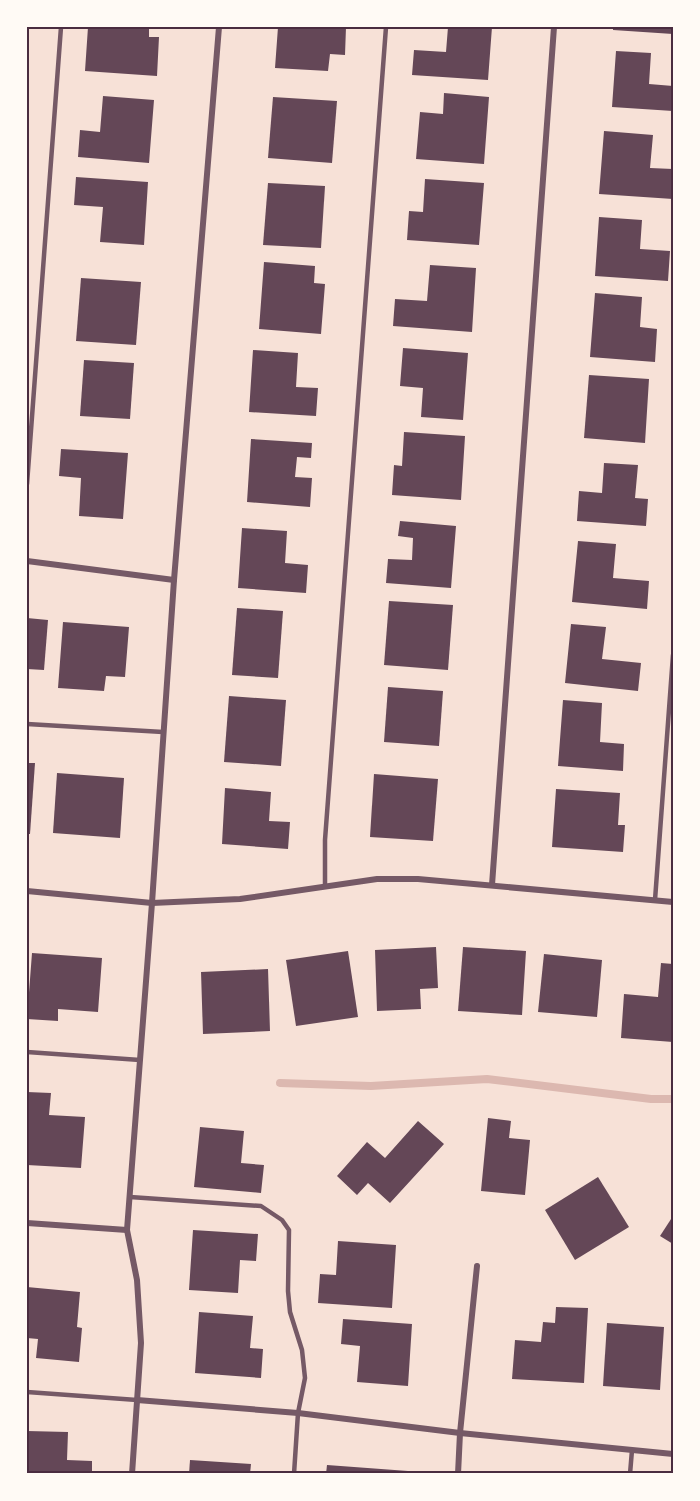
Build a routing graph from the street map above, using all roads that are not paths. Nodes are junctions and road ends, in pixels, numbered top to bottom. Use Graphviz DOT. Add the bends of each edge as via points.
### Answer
graph roads {
  1 [pos="61,27"];
  2 [pos="219,27"];
  3 [pos="386,27"];
  4 [pos="554,27"];
  5 [pos="27,484"];
  6 [pos="27,561"];
  7 [pos="174,580"];
  8 [pos="673,655"];
  9 [pos="27,724"];
  10 [pos="163,732"];
  11 [pos="492,885"];
  12 [pos="325,886"];
  13 [pos="27,891"];
  14 [pos="655,900"];
  15 [pos="673,902"];
  16 [pos="152,903"];
  17 [pos="27,1052"];
  18 [pos="140,1060"];
  19 [pos="130,1197"];
  20 [pos="27,1223"];
  21 [pos="127,1230"];
  22 [pos="477,1266"];
  23 [pos="27,1392"];
  24 [pos="137,1401"];
  25 [pos="298,1413"];
  26 [pos="460,1433"];
  27 [pos="632,1450"];
  28 [pos="673,1454"];
  29 [pos="132,1474"];
  30 [pos="294,1474"];
  31 [pos="458,1474"];
  32 [pos="630,1474"];
  1 -- 5 [label="lane"];
  2 -- 7 [label="street"];
  3 -- 12 [label="lane" via="324,840"];
  4 -- 11 [label="street"];
  6 -- 7 [label="street"];
  7 -- 10 [label="street"];
  8 -- 14 [label="lane"];
  9 -- 10 [label="lane"];
  10 -- 16 [label="street"];
  11 -- 12 [label="street" via="377,879"];
  11 -- 14 [label="street"];
  12 -- 16 [label="street" via="240,899"];
  13 -- 16 [label="street"];
  14 -- 15 [label="street"];
  16 -- 18 [label="street"];
  17 -- 18 [label="lane"];
  18 -- 19 [label="street"];
  19 -- 21 [label="street"];
  19 -- 25 [label="lane" via="261,1206 282,1220 289,1230 290,1312 302,1350 305,1378"];
  20 -- 21 [label="street"];
  21 -- 24 [label="street" via="137,1280"];
  22 -- 26 [label="street"];
  23 -- 24 [label="lane"];
  24 -- 25 [label="street"];
  24 -- 29 [label="street"];
  25 -- 26 [label="street"];
  25 -- 30 [label="lane"];
  26 -- 27 [label="street"];
  26 -- 31 [label="street"];
  27 -- 28 [label="street"];
  27 -- 32 [label="lane"];
}
